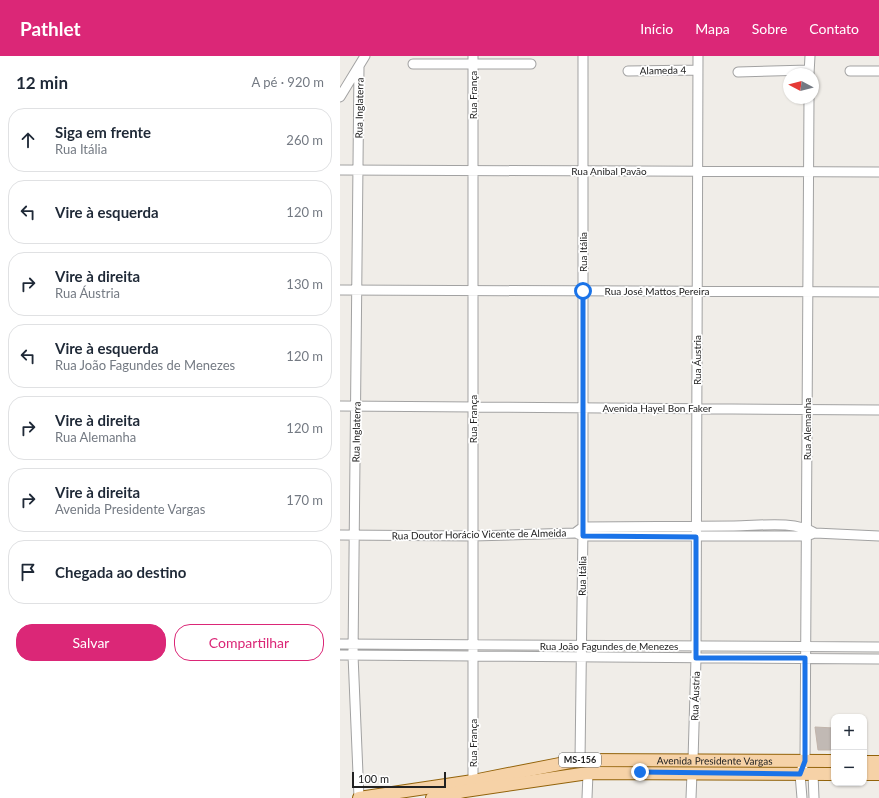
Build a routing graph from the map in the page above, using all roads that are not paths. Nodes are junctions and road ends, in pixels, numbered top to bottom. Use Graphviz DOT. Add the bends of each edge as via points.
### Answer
graph roads {
  1 [pos="365,56"];
  2 [pos="583,56"];
  3 [pos="698,56"];
  4 [pos="810,56"];
  5 [pos="472,59"];
  6 [pos="413,64"];
  7 [pos="531,64"];
  8 [pos="359,66"];
  9 [pos="809,68"];
  10 [pos="698,70"];
  11 [pos="628,71"];
  12 [pos="879,71"];
  13 [pos="738,72"];
  14 [pos="783,72"];
  15 [pos="850,72"];
  16 [pos="343,88"];
  17 [pos="809,104"];
  18 [pos="340,170"];
  19 [pos="358,170"];
  20 [pos="473,170"];
  21 [pos="583,171"];
  22 [pos="697,172"];
  23 [pos="809,172"];
  24 [pos="879,172"];
  25 [pos="340,290"];
  26 [pos="357,290"];
  27 [pos="473,291"];
  28 [pos="583,291"];
  29 [pos="697,291"];
  30 [pos="808,292"];
  31 [pos="879,292"];
  32 [pos="340,406"];
  33 [pos="356,406"];
  34 [pos="473,407"];
  35 [pos="583,408"];
  36 [pos="696,408"];
  37 [pos="807,409"];
  38 [pos="879,410"];
  39 [pos="696,526"];
  40 [pos="580,532"];
  41 [pos="807,532"];
  42 [pos="340,535"];
  43 [pos="355,535"];
  44 [pos="473,536"];
  45 [pos="879,536"];
  46 [pos="696,537"];
  47 [pos="340,644"];
  48 [pos="354,644"];
  49 [pos="473,645"];
  50 [pos="582,646"];
  51 [pos="696,647"];
  52 [pos="805,647"];
  53 [pos="879,647"];
  54 [pos="340,655"];
  55 [pos="354,656"];
  56 [pos="473,656"];
  57 [pos="581,657"];
  58 [pos="696,658"];
  59 [pos="805,658"];
  60 [pos="879,659"];
  61 [pos="580,760"];
  62 [pos="693,760"];
  63 [pos="805,761"];
  64 [pos="831,761"];
  65 [pos="867,762"];
  66 [pos="879,762"];
  67 [pos="588,773"];
  68 [pos="692,773"];
  69 [pos="800,774"];
  70 [pos="813,774"];
  71 [pos="831,774"];
  72 [pos="867,774"];
  73 [pos="879,774"];
  74 [pos="473,781"];
  75 [pos="359,798"];
  76 [pos="432,798"];
  77 [pos="588,798"];
  78 [pos="691,798"];
  79 [pos="802,798"];
  80 [pos="814,798"];
  1 -- 8 [label="street"];
  2 -- 21 [label="street, Rua Itália"];
  3 -- 10 [label="street, Rua Áustria"];
  4 -- 9 [label="street"];
  5 -- 6 [label="street"];
  5 -- 7 [label="street"];
  5 -- 20 [label="street, Rua França"];
  8 -- 16 [label="street"];
  8 -- 19 [label="street, Rua Inglaterra"];
  10 -- 11 [label="street, Alameda 4"];
  10 -- 22 [label="street, Rua Áustria"];
  12 -- 15 [label="street"];
  13 -- 14 [label="street"];
  17 -- 23 [label="street, Rua Alemanha"];
  18 -- 19 [label="street, Rua Anibal Pavão"];
  19 -- 20 [label="street, Rua Anibal Pavão"];
  19 -- 26 [label="street, Rua Inglaterra"];
  20 -- 21 [label="street, Rua Anibal Pavão"];
  20 -- 27 [label="street, Rua França"];
  21 -- 22 [label="street, Rua Anibal Pavão"];
  21 -- 28 [label="street, Rua Itália"];
  22 -- 23 [label="street, Rua Anibal Pavão"];
  22 -- 29 [label="street, Rua Áustria"];
  23 -- 24 [label="street, Rua Anibal Pavão"];
  23 -- 30 [label="street, Rua Alemanha"];
  25 -- 26 [label="street, Rua José Mattos Pereira"];
  26 -- 27 [label="street, Rua José Mattos Pereira"];
  26 -- 33 [label="street, Rua Inglaterra"];
  27 -- 28 [label="street, Rua José Mattos Pereira"];
  27 -- 34 [label="street, Rua França"];
  28 -- 29 [label="street, Rua José Mattos Pereira"];
  28 -- 35 [label="street, Rua Itália"];
  29 -- 30 [label="street, Rua José Mattos Pereira"];
  29 -- 36 [label="street, Rua Áustria"];
  30 -- 31 [label="street, Rua José Mattos Pereira"];
  30 -- 37 [label="street, Rua Alemanha"];
  32 -- 33 [label="street, Avenida Hayel Bon Faker"];
  33 -- 34 [label="street, Avenida Hayel Bon Faker"];
  33 -- 43 [label="street, Rua Inglaterra"];
  34 -- 35 [label="street, Avenida Hayel Bon Faker"];
  34 -- 44 [label="street, Rua França"];
  35 -- 36 [label="street, Avenida Hayel Bon Faker"];
  35 -- 40 [label="street, Rua Itália"];
  36 -- 37 [label="street, Avenida Hayel Bon Faker"];
  36 -- 39 [label="street, Rua Áustria"];
  37 -- 38 [label="street, Avenida Hayel Bon Faker"];
  37 -- 41 [label="street, Rua Alemanha"];
  39 -- 40 [label="street, Rua Doutor Horácio Vicente de Almeida"];
  39 -- 41 [label="street, Rua Doutor Horácio Vicente de Almeida" via="783,526"];
  39 -- 46 [label="street, Rua Áustria"];
  40 -- 44 [label="street, Rua Doutor Horácio Vicente de Almeida"];
  40 -- 46 [label="street, Rua Doutor Horácio Vicente de Almeida"];
  40 -- 50 [label="street, Rua Itália"];
  41 -- 45 [label="street, Rua Doutor Horácio Vicente de Almeida"];
  41 -- 46 [label="street, Rua Doutor Horácio Vicente de Almeida"];
  41 -- 52 [label="street, Rua Alemanha"];
  42 -- 43 [label="street, Rua Doutor Horácio Vicente de Almeida"];
  43 -- 44 [label="street, Rua Doutor Horácio Vicente de Almeida"];
  43 -- 48 [label="street, Rua Inglaterra"];
  44 -- 49 [label="street, Rua França"];
  46 -- 51 [label="street, Rua Áustria"];
  47 -- 48 [label="street, Rua João Fagundes de Menezes"];
  48 -- 49 [label="street, Rua João Fagundes de Menezes"];
  48 -- 55 [label="street, Rua Inglaterra"];
  49 -- 50 [label="street, Rua João Fagundes de Menezes"];
  49 -- 56 [label="street, Rua França"];
  50 -- 51 [label="street, Rua João Fagundes de Menezes"];
  50 -- 57 [label="street, Rua Itália"];
  51 -- 52 [label="street, Rua João Fagundes de Menezes"];
  51 -- 58 [label="street, Rua Áustria"];
  52 -- 53 [label="street, Rua João Fagundes de Menezes"];
  52 -- 59 [label="street, Rua Alemanha"];
  54 -- 55 [label="street, Rua João Fagundes de Menezes"];
  55 -- 56 [label="street, Rua João Fagundes de Menezes"];
  55 -- 75 [label="street, Rua Inglaterra"];
  56 -- 57 [label="street, Rua João Fagundes de Menezes"];
  56 -- 74 [label="street, Rua França"];
  57 -- 58 [label="street, Rua João Fagundes de Menezes"];
  57 -- 61 [label="street, Rua Itália"];
  58 -- 59 [label="street, Rua João Fagundes de Menezes"];
  58 -- 62 [label="street, Rua Áustria"];
  59 -- 60 [label="street, Rua João Fagundes de Menezes"];
  59 -- 63 [label="street, Rua Alemanha"];
  61 -- 62 [label="main road, Avenida Presidente Vargas / MS-156"];
  61 -- 74 [label="main road, Avenida Presidente Vargas / MS-156"];
  62 -- 63 [label="main road, Avenida Presidente Vargas / MS-156"];
  63 -- 64 [label="main road, Avenida Presidente Vargas / MS-156"];
  63 -- 69 [label="street"];
  65 -- 66 [label="main road"];
  67 -- 68 [label="main road, Avenida Presidente Vargas"];
  67 -- 76 [label="main road, Avenida Presidente Vargas"];
  67 -- 77 [label="street"];
  68 -- 69 [label="main road, Avenida Presidente Vargas"];
  68 -- 78 [label="street"];
  69 -- 70 [label="main road, Avenida Presidente Vargas"];
  69 -- 79 [label="street"];
  70 -- 71 [label="main road, Avenida Presidente Vargas"];
  70 -- 80 [label="street"];
  72 -- 73 [label="main road"];
  74 -- 75 [label="main road, Avenida Presidente Vargas / MS-156"];
}
